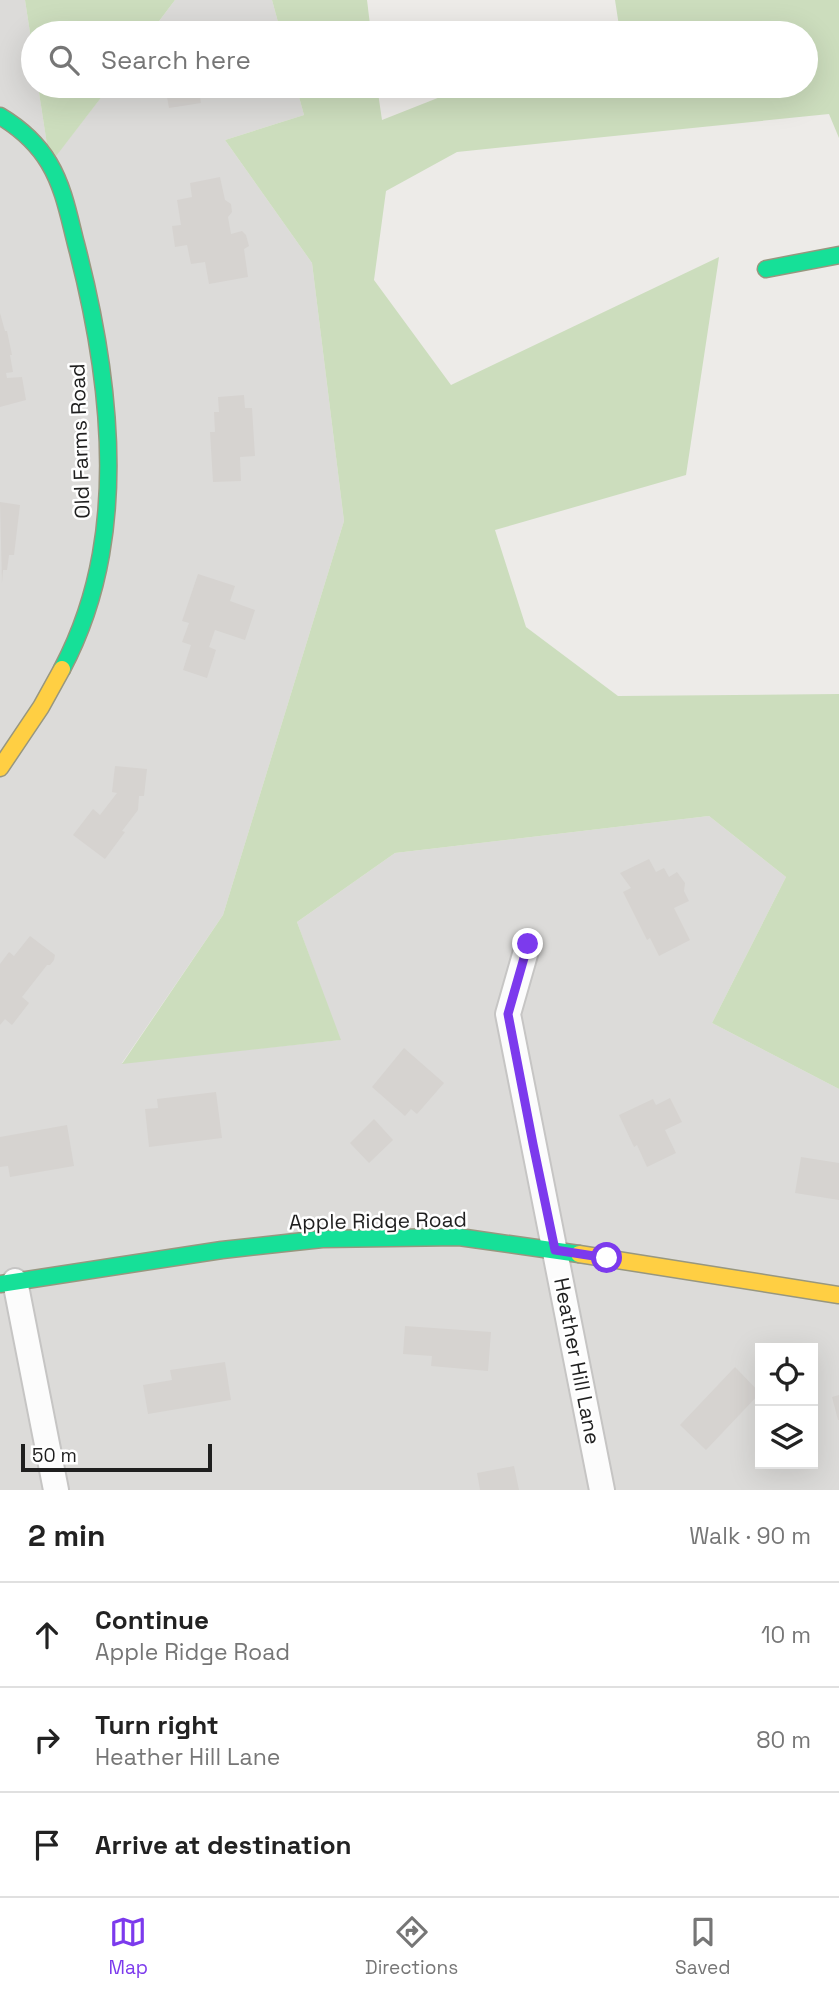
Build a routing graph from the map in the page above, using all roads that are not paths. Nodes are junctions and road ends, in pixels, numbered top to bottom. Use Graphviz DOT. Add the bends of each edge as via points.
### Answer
graph roads {
  1 [pos="0,117"];
  2 [pos="839,255"];
  3 [pos="766,269"];
  4 [pos="0,768"];
  5 [pos="528,944"];
  6 [pos="555,1250"];
  7 [pos="7,1282"];
  8 [pos="839,1295"];
  9 [pos="56,1490"];
  10 [pos="602,1490"];
  1 -- 4 [label="street, Old Farms Road" via="35,144 50,164 64,200 96,339 107,492 103,544 75,644 52,691"];
  2 -- 3 [label="street"];
  5 -- 6 [label="street, Heather Hill Lane" via="508,1014"];
  6 -- 7 [label="street, Apple Ridge Road" via="459,1237 322,1239"];
  6 -- 8 [label="street, Apple Ridge Road"];
  6 -- 10 [label="street, Heather Hill Lane"];
  7 -- 9 [label="street"];
}
